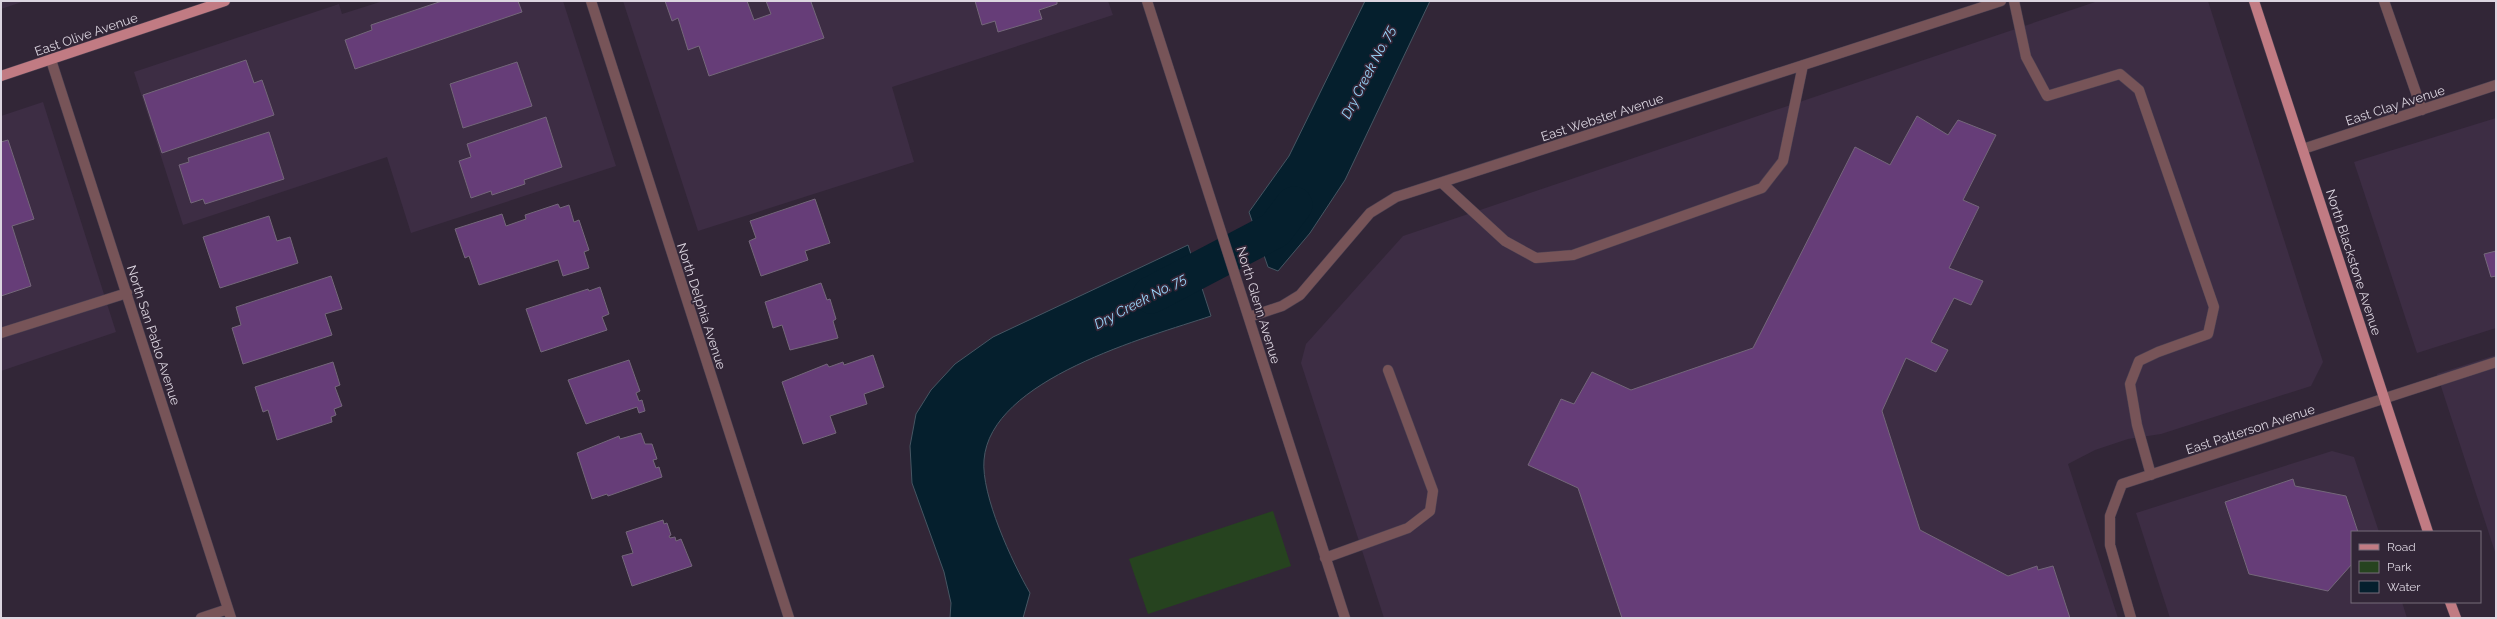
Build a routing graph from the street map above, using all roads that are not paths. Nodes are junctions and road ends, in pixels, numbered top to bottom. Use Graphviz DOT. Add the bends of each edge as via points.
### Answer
graph roads {
  1 [pos="225,1"];
  2 [pos="591,1"];
  3 [pos="1147,1"];
  4 [pos="2001,1"];
  5 [pos="2014,1"];
  6 [pos="2254,1"];
  7 [pos="2384,1"];
  8 [pos="51,60"];
  9 [pos="1804,65"];
  10 [pos="1,76"];
  11 [pos="2496,85"];
  12 [pos="2422,110"];
  13 [pos="2303,149"];
  14 [pos="1442,182"];
  15 [pos="126,293"];
  16 [pos="1249,317"];
  17 [pos="1,333"];
  18 [pos="2496,362"];
  19 [pos="1388,370"];
  20 [pos="2385,397"];
  21 [pos="2151,475"];
  22 [pos="2428,531"];
  23 [pos="1325,558"];
  24 [pos="2450,603"];
  25 [pos="230,613"];
  26 [pos="201,618"];
  27 [pos="789,618"];
  28 [pos="1345,618"];
  29 [pos="2131,618"];
  30 [pos="2456,618"];
  1 -- 8 [label="main road, East Olive Avenue"];
  2 -- 27 [label="street, North Delphia Avenue"];
  3 -- 16 [label="street, North Glenn Avenue"];
  4 -- 9 [label="street, East Webster Avenue"];
  5 -- 21 [label="street" via="2026,57 2048,96 2120,74 2139,90 2214,307 2208,334 2139,361 2130,384 2137,425"];
  6 -- 13 [label="main road, North Blackstone Avenue"];
  7 -- 12 [label="street"];
  8 -- 10 [label="main road, East Olive Avenue"];
  8 -- 15 [label="street, North San Pablo Avenue"];
  9 -- 14 [label="street, East Webster Avenue"];
  9 -- 14 [label="street" via="1783,161 1762,188 1573,255 1536,258 1505,240"];
  11 -- 12 [label="street, East Clay Avenue"];
  12 -- 13 [label="street, East Clay Avenue"];
  13 -- 20 [label="main road, North Blackstone Avenue"];
  14 -- 16 [label="street, East Webster Avenue" via="1396,197 1370,213 1300,295 1282,306"];
  15 -- 17 [label="street"];
  15 -- 25 [label="street, North San Pablo Avenue"];
  16 -- 23 [label="street, North Glenn Avenue"];
  18 -- 20 [label="street, East Patterson Avenue"];
  19 -- 23 [label="street" via="1433,491 1430,511 1408,528"];
  20 -- 21 [label="street, East Patterson Avenue"];
  20 -- 22 [label="main road, North Blackstone Avenue"];
  21 -- 29 [label="street, East Patterson Avenue" via="2122,484 2110,516 2110,545"];
  23 -- 28 [label="street, North Glenn Avenue"];
  24 -- 30 [label="main road"];
  25 -- 26 [label="street"];
}
